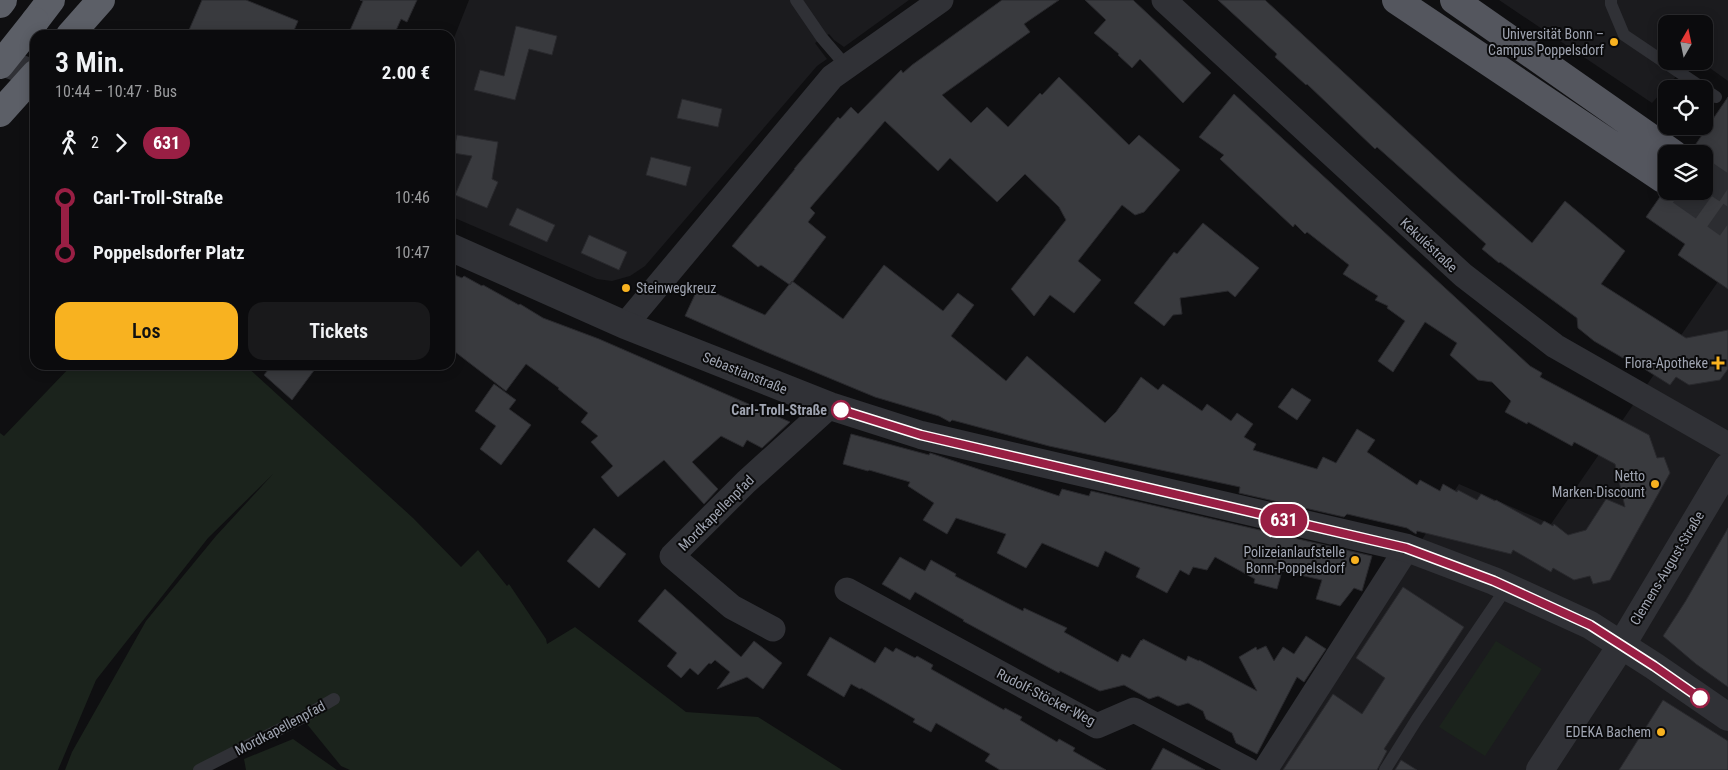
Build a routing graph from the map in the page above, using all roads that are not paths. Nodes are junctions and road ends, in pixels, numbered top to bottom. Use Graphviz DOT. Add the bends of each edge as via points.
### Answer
graph roads {
  1 [pos="3,0"];
  2 [pos="101,0"];
  3 [pos="796,0"];
  4 [pos="940,0"];
  5 [pos="1164,0"];
  6 [pos="1396,0"];
  7 [pos="1454,0"];
  8 [pos="1611,0"];
  9 [pos="0,4"];
  10 [pos="43,10"];
  11 [pos="74,30"];
  12 [pos="0,61"];
  13 [pos="0,65"];
  14 [pos="847,67"];
  15 [pos="30,72"];
  16 [pos="30,80"];
  17 [pos="1716,97"];
  18 [pos="7,105"];
  19 [pos="1661,145"];
  20 [pos="1658,176"];
  21 [pos="455,249"];
  22 [pos="625,325"];
  23 [pos="830,406"];
  24 [pos="1728,445"];
  25 [pos="1728,467"];
  26 [pos="1406,548"];
  27 [pos="1507,587"];
  28 [pos="847,590"];
  29 [pos="773,629"];
  30 [pos="1621,646"];
  31 [pos="334,699"];
  32 [pos="1728,717"];
  33 [pos="199,770"];
  34 [pos="1248,770"];
  35 [pos="1265,770"];
  36 [pos="1385,770"];
  37 [pos="1540,770"];
  1 -- 9 [label="highway"];
  2 -- 11 [label="highway"];
  3 -- 14 [label="lane"];
  4 -- 14 [label="street"];
  5 -- 24 [label="street, Kekuléstraße" via="1463,275 1555,346"];
  6 -- 20 [label="highway"];
  7 -- 19 [label="highway"];
  8 -- 17 [label="lane" via="1624,35"];
  10 -- 13 [label="highway, bridge"];
  12 -- 15 [label="street"];
  14 -- 22 [label="street" via="832,77"];
  16 -- 18 [label="highway"];
  21 -- 22 [label="street, Sebastianstraße"];
  22 -- 23 [label="street, Sebastianstraße"];
  23 -- 26 [label="street, Sebastianstraße" via="921,435"];
  23 -- 29 [label="street, Mordkapellenpfad" via="746,482 672,556 732,607"];
  25 -- 30 [label="street, Clemens-August-Straße"];
  26 -- 27 [label="street, Sebastianstraße"];
  26 -- 35 [label="street"];
  27 -- 30 [label="street, Sebastianstraße" via="1590,625"];
  27 -- 36 [label="lane"];
  28 -- 34 [label="street, Rudolf-Stöcker-Weg" via="1097,726 1134,710"];
  30 -- 32 [label="street, Sebastianstraße"];
  30 -- 37 [label="street, Clemens-August-Straße"];
  31 -- 33 [label="lane, Mordkapellenpfad"];
}
